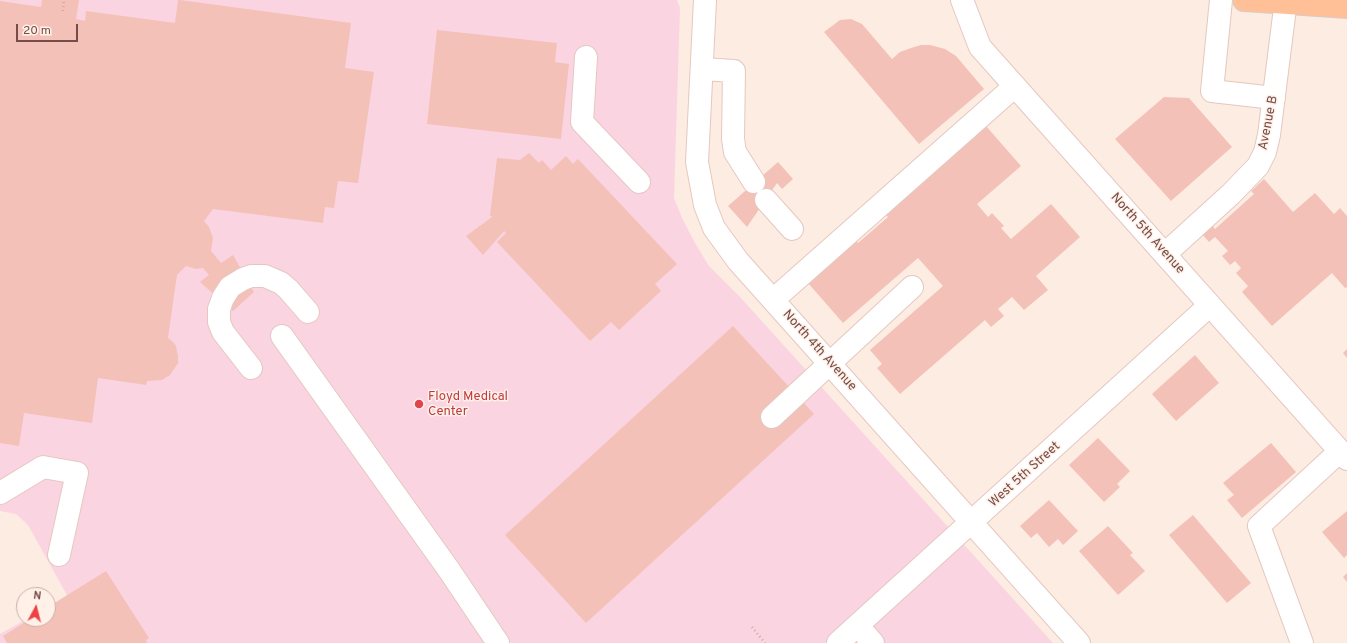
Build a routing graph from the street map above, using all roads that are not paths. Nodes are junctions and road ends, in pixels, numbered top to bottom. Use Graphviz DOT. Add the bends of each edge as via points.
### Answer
graph roads {
  1 [pos="705,0"];
  2 [pos="962,0"];
  3 [pos="1221,0"];
  4 [pos="1244,0"];
  5 [pos="1286,2"];
  6 [pos="1347,7"];
  7 [pos="586,57"];
  8 [pos="702,69"];
  9 [pos="1015,86"];
  10 [pos="1274,98"];
  11 [pos="639,182"];
  12 [pos="792,229"];
  13 [pos="1165,254"];
  14 [pos="912,287"];
  15 [pos="773,300"];
  16 [pos="1210,305"];
  17 [pos="308,312"];
  18 [pos="282,336"];
  19 [pos="830,363"];
  20 [pos="251,368"];
  21 [pos="772,417"];
  22 [pos="1344,455"];
  23 [pos="0,493"];
  24 [pos="972,523"];
  25 [pos="59,556"];
  26 [pos="858,626"];
  27 [pos="498,643"];
  28 [pos="838,643"];
  29 [pos="873,643"];
  30 [pos="1079,643"];
  31 [pos="1302,643"];
  1 -- 8 [label="street, North 4th Avenue"];
  2 -- 9 [label="street, North 5th Avenue" via="980,48"];
  3 -- 10 [label="street" via="1212,91"];
  4 -- 5 [label="main road"];
  5 -- 6 [label="main road"];
  5 -- 10 [label="street, Avenue B"];
  7 -- 11 [label="street" via="582,122"];
  8 -- 12 [label="street" via="734,71 735,152 760,191"];
  8 -- 15 [label="street, North 4th Avenue" via="698,162 705,204 714,228 738,261"];
  9 -- 13 [label="street, North 5th Avenue"];
  9 -- 15 [label="street"];
  10 -- 13 [label="street, Avenue B" via="1269,135 1258,166"];
  13 -- 16 [label="street, North 5th Avenue"];
  14 -- 19 [label="street"];
  15 -- 19 [label="street, North 4th Avenue"];
  16 -- 22 [label="street, North 5th Avenue"];
  16 -- 24 [label="street, West 5th Street"];
  17 -- 20 [label="street" via="281,282 265,276 243,278 230,287 219,309 219,322 225,336"];
  18 -- 27 [label="street"];
  19 -- 21 [label="street"];
  19 -- 24 [label="street, North 4th Avenue"];
  22 -- 31 [label="street" via="1259,526"];
  23 -- 25 [label="street" via="43,467 77,473"];
  24 -- 26 [label="street, West 5th Street"];
  24 -- 30 [label="street, North 4th Avenue"];
  26 -- 28 [label="street, West 5th Street"];
  26 -- 29 [label="street"];
}
